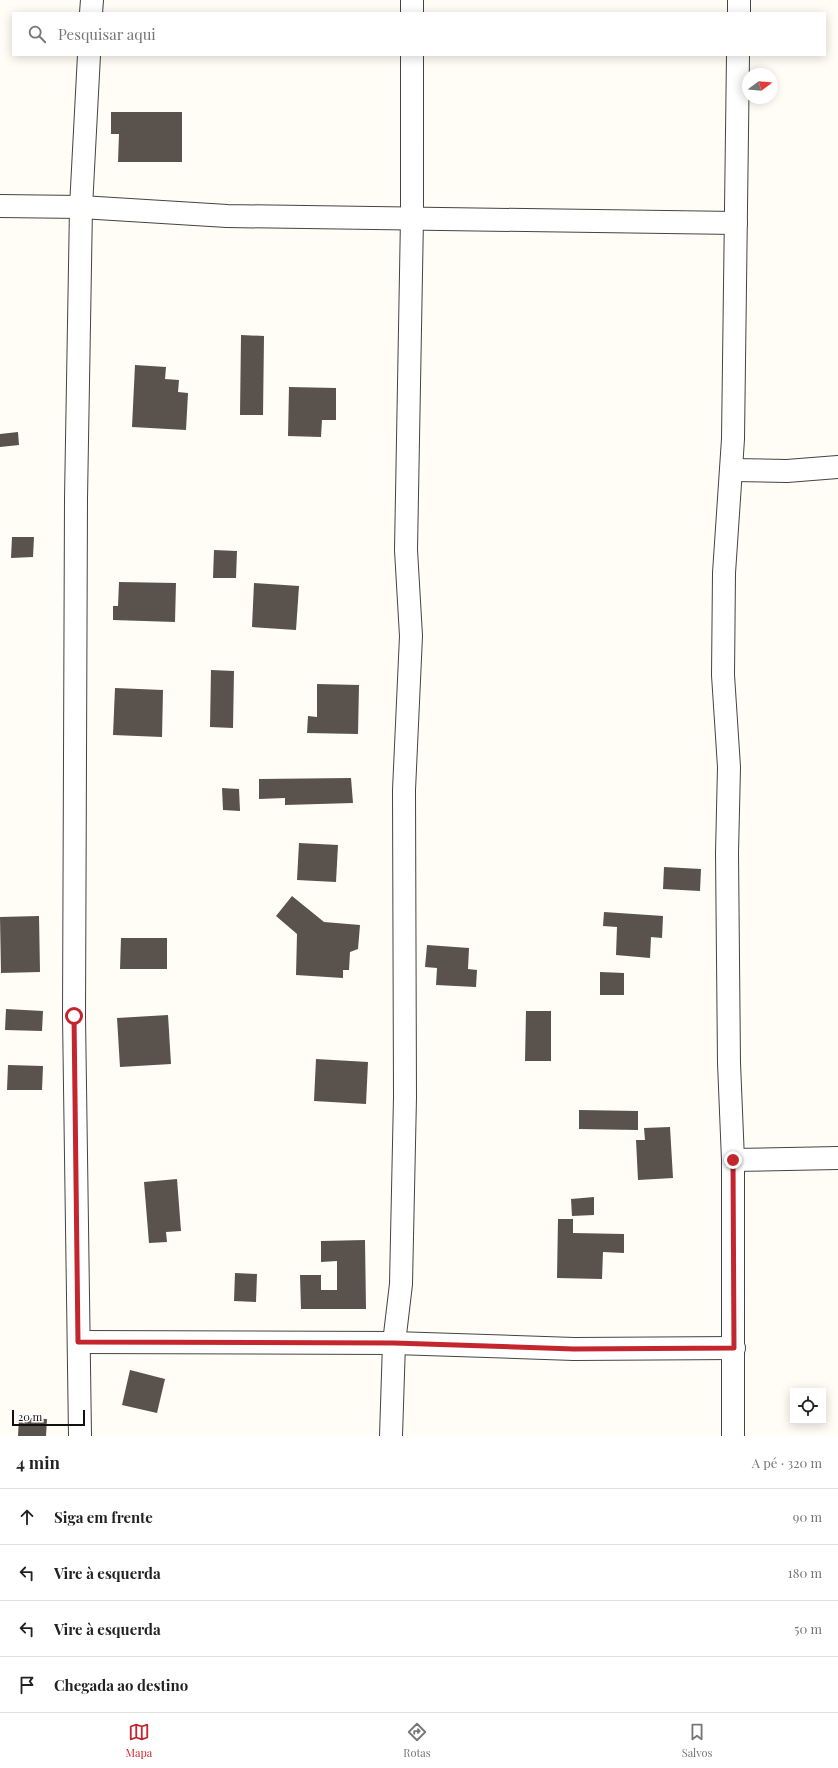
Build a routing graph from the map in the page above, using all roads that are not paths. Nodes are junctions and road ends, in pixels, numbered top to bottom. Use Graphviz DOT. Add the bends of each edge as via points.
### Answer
graph roads {
  1 [pos="92,0"];
  2 [pos="412,0"];
  3 [pos="739,0"];
  4 [pos="91,12"];
  5 [pos="412,12"];
  6 [pos="739,12"];
  7 [pos="89,56"];
  8 [pos="412,56"];
  9 [pos="738,56"];
  10 [pos="0,206"];
  11 [pos="81,207"];
  12 [pos="412,218"];
  13 [pos="736,223"];
  14 [pos="838,467"];
  15 [pos="732,470"];
  16 [pos="838,1158"];
  17 [pos="733,1160"];
  18 [pos="78,1342"];
  19 [pos="394,1343"];
  20 [pos="734,1348"];
  21 [pos="80,1436"];
  22 [pos="391,1436"];
  23 [pos="733,1436"];
  1 -- 4 [label="street"];
  2 -- 5 [label="street"];
  3 -- 6 [label="street"];
  7 -- 11 [label="street"];
  8 -- 12 [label="street"];
  9 -- 13 [label="street"];
  10 -- 11 [label="street"];
  11 -- 12 [label="street" via="227,216"];
  11 -- 18 [label="street" via="76,499 74,890"];
  12 -- 13 [label="street"];
  12 -- 19 [label="street" via="406,550 411,636 404,790 404,1104 401,1284"];
  13 -- 15 [label="street"];
  14 -- 15 [label="street" via="787,471"];
  15 -- 17 [label="street" via="724,573 723,675 729,767 729,1063"];
  16 -- 17 [label="street"];
  17 -- 20 [label="street"];
  18 -- 19 [label="street"];
  18 -- 21 [label="street"];
  19 -- 20 [label="street" via="574,1349"];
  19 -- 22 [label="street"];
  20 -- 23 [label="street"];
}
